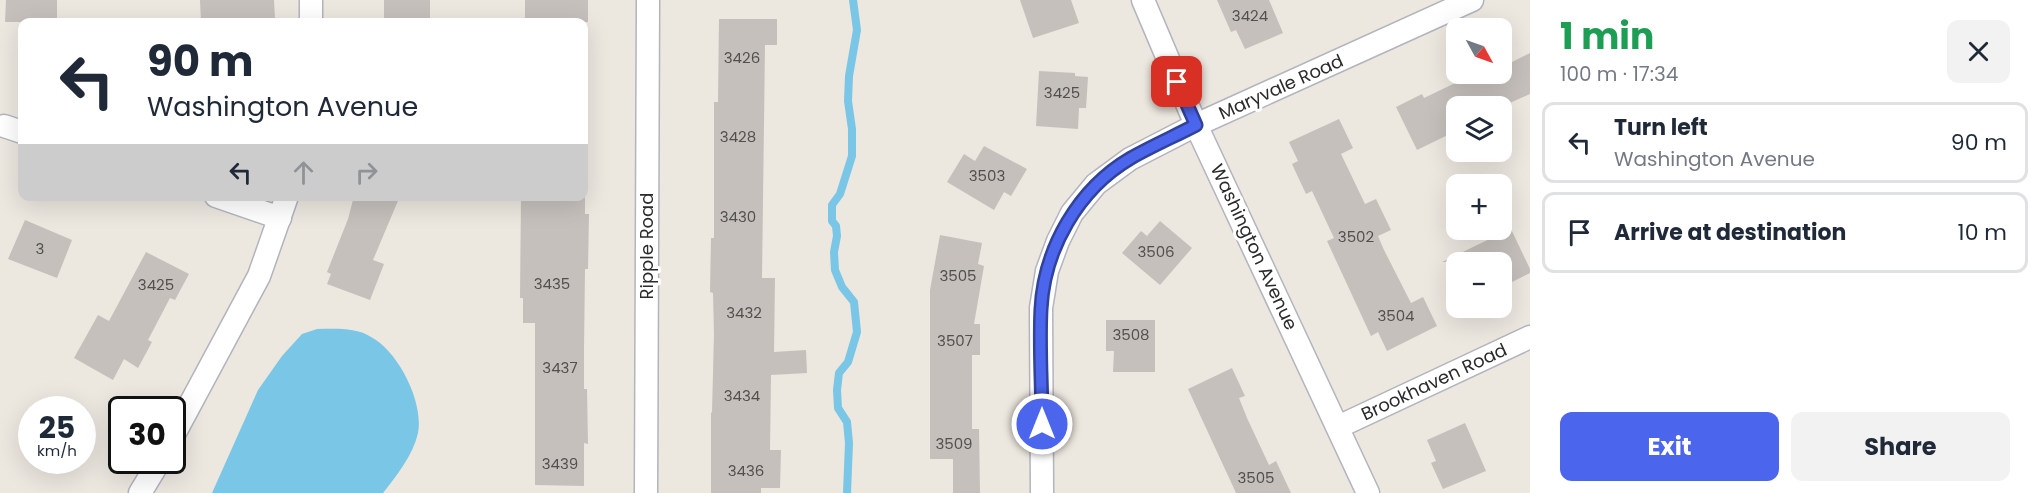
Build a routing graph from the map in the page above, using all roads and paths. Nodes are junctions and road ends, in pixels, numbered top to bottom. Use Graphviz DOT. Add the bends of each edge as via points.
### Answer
graph roads {
  1 [pos="311,0"];
  2 [pos="648,0"];
  3 [pos="1143,0"];
  4 [pos="1472,0"];
  5 [pos="311,18"];
  6 [pos="1196,125"];
  7 [pos="247,201"];
  8 [pos="284,207"];
  9 [pos="1530,337"];
  10 [pos="186,412"];
  11 [pos="1338,427"];
  12 [pos="152,474"];
  13 [pos="140,493"];
  14 [pos="646,493"];
  15 [pos="1042,493"];
  16 [pos="1368,493"];
  1 -- 5 [label="street"];
  2 -- 14 [label="street, Ripple Road"];
  3 -- 6 [label="street, Washington Avenue"];
  4 -- 6 [label="street, Maryvale Road"];
  6 -- 11 [label="street, Washington Avenue"];
  6 -- 15 [label="street, Maryvale Road" via="1130,159 1096,184 1072,213 1058,241 1047,271 1041,308"];
  7 -- 8 [label="street"];
  8 -- 10 [label="street" via="259,276"];
  9 -- 11 [label="street, Brookhaven Road"];
  11 -- 16 [label="street, Washington Avenue"];
  12 -- 13 [label="street"];
}
